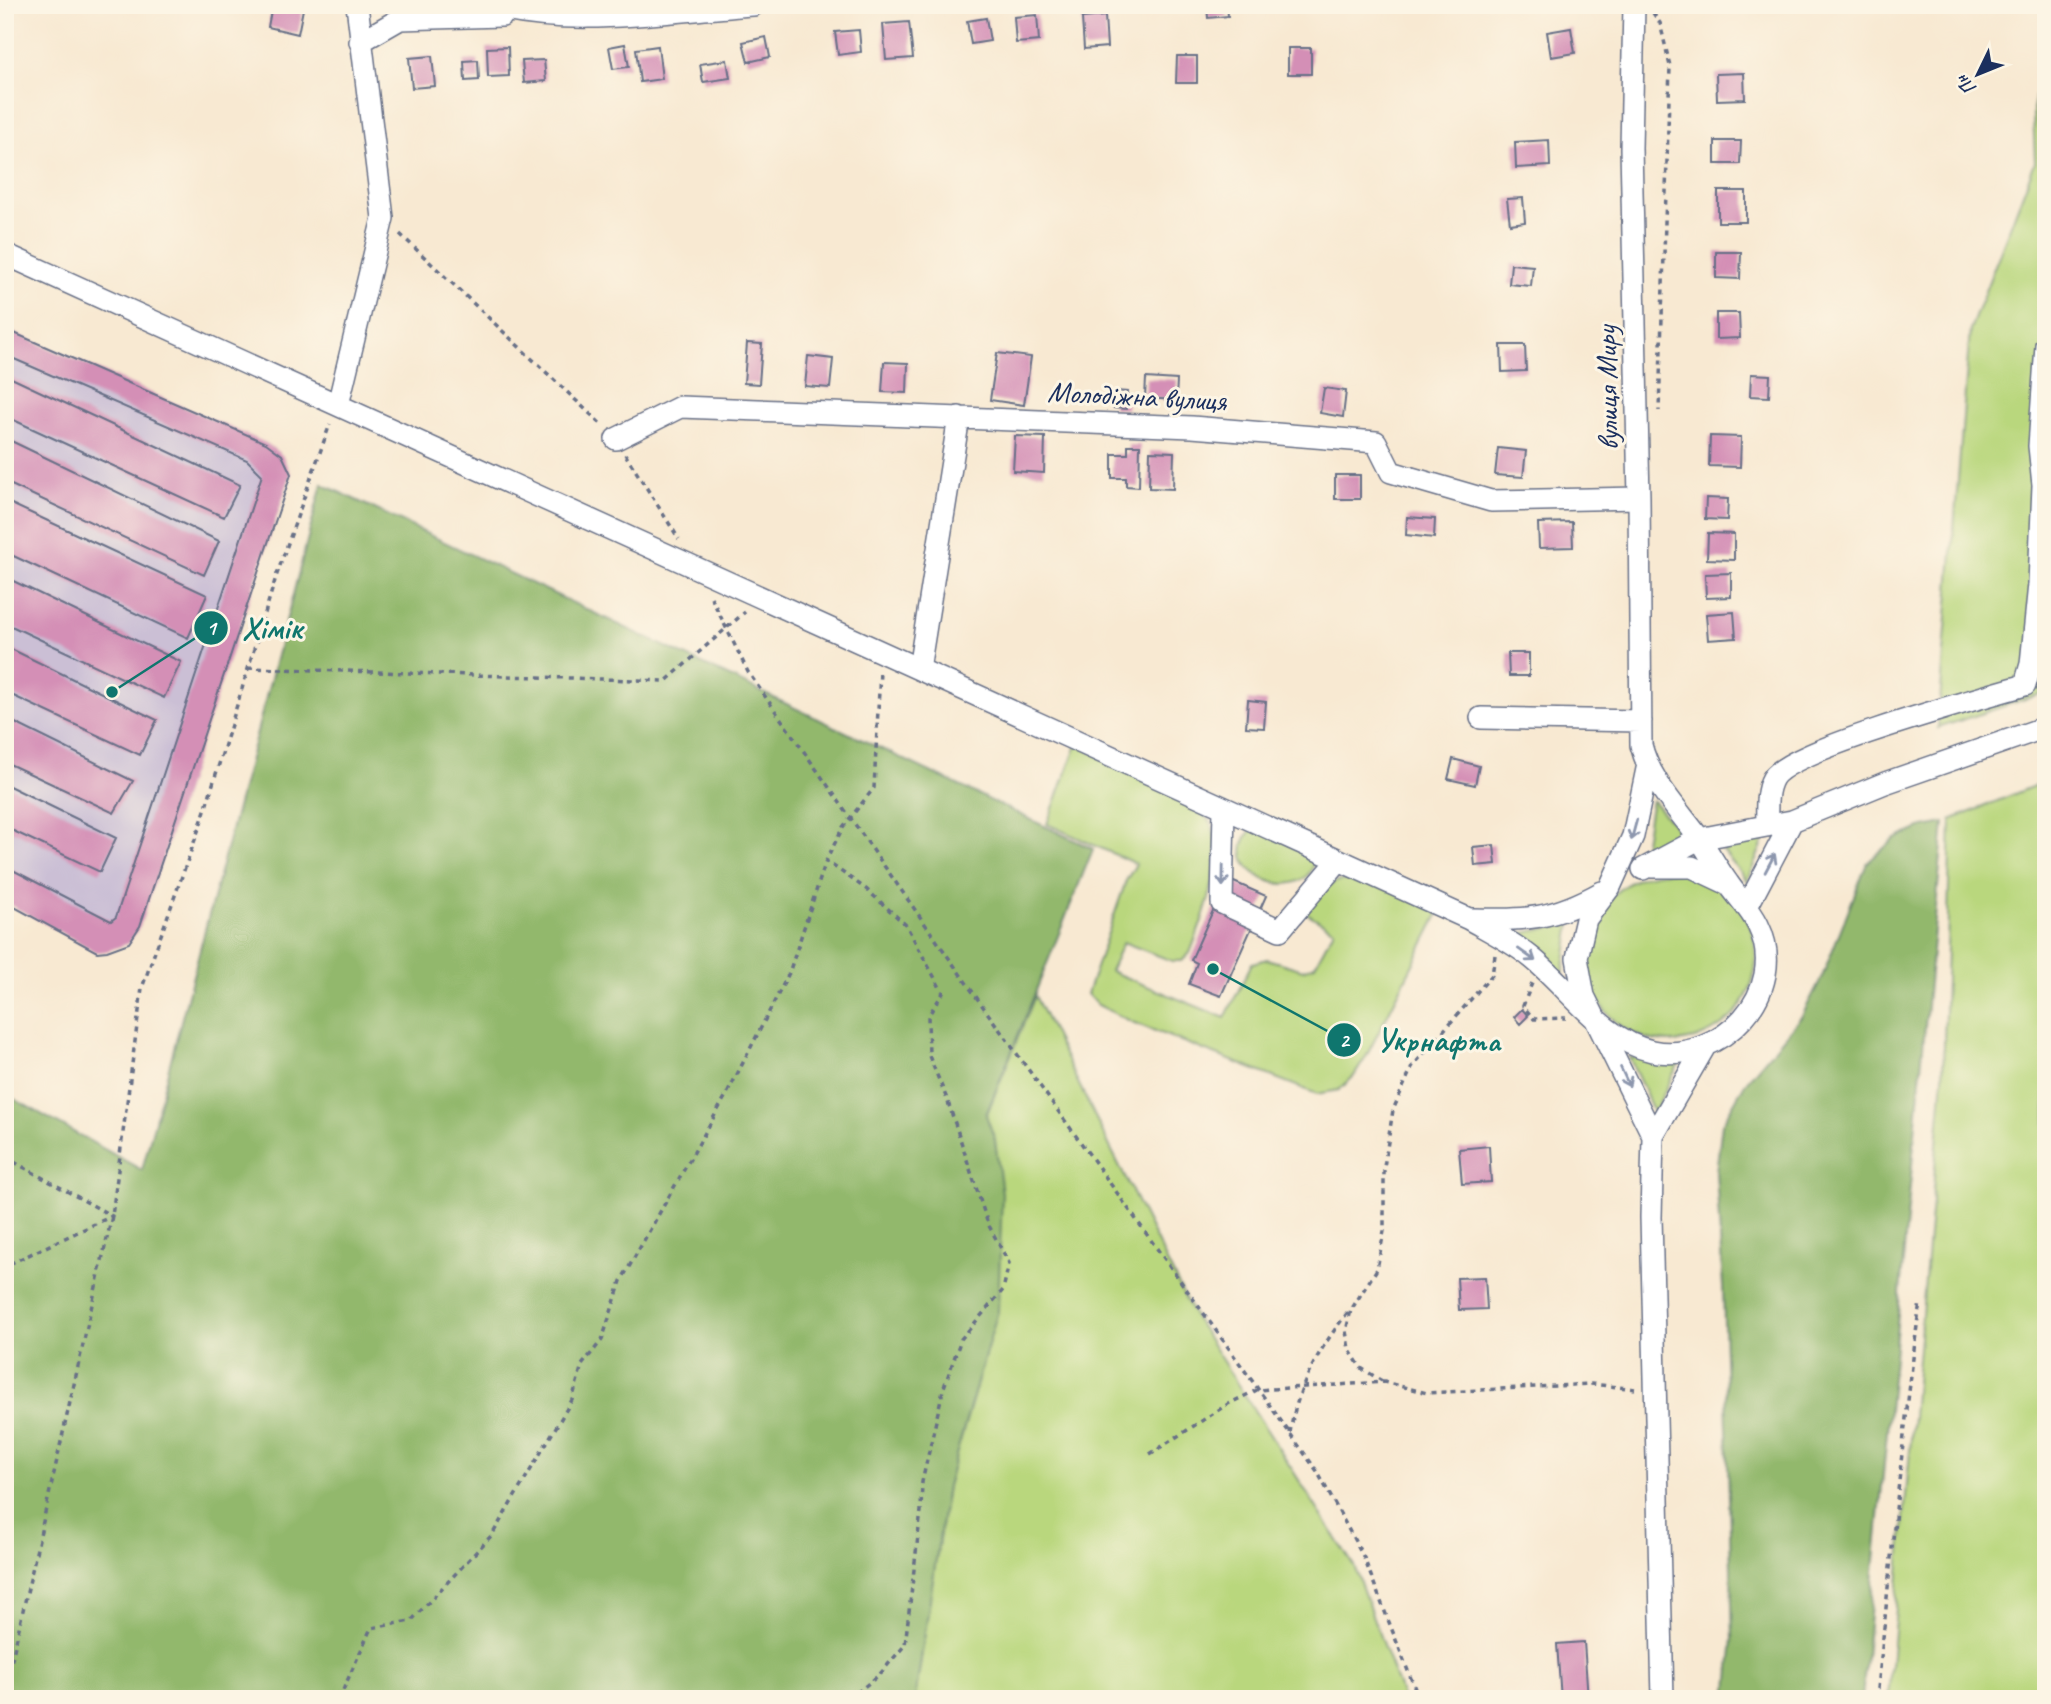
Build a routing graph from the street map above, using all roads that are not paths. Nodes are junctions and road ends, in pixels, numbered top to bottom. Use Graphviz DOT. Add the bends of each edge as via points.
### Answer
graph roads {
  1 [pos="356,5"];
  2 [pos="484,5"];
  3 [pos="753,5"];
  4 [pos="1634,5"];
  5 [pos="519,15"];
  6 [pos="360,42"];
  7 [pos="5,254"];
  8 [pos="2046,345"];
  9 [pos="338,405"];
  10 [pos="959,417"];
  11 [pos="615,439"];
  12 [pos="1639,498"];
  13 [pos="919,669"];
  14 [pos="2036,682"];
  15 [pos="1481,718"];
  16 [pos="1641,722"];
  17 [pos="2046,727"];
  18 [pos="1647,769"];
  19 [pos="1224,808"];
  20 [pos="1792,821"];
  21 [pos="1768,826"];
  22 [pos="1699,839"];
  23 [pos="1339,860"];
  24 [pos="1643,869"];
  25 [pos="1729,885"];
  26 [pos="1610,887"];
  27 [pos="1748,905"];
  28 [pos="1469,919"];
  29 [pos="1588,1018"];
  30 [pos="1704,1048"];
  31 [pos="1653,1136"];
  32 [pos="1663,1699"];
  1 -- 6 [label="street"];
  2 -- 5 [label="street"];
  3 -- 5 [label="street" via="575,18"];
  4 -- 12 [label="street, вулиця Миру" via="1631,148"];
  5 -- 6 [label="street" via="400,19"];
  6 -- 9 [label="street" via="383,218"];
  7 -- 9 [label="street"];
  8 -- 14 [label="street" via="2039,446 2043,485 2039,584 2031,664"];
  9 -- 13 [label="street"];
  10 -- 11 [label="street, Молодіжна вулиця" via="680,407"];
  10 -- 12 [label="street, Молодіжна вулиця" via="1192,427 1376,442 1391,472 1491,501"];
  10 -- 13 [label="street"];
  12 -- 16 [label="street, вулиця Миру"];
  13 -- 19 [label="street"];
  14 -- 21 [label="street" via="1792,762 1773,777 1767,798"];
  15 -- 16 [label="street"];
  16 -- 18 [label="street, вулиця Миру"];
  17 -- 20 [label="street"];
  18 -- 22 [label="street"];
  18 -- 26 [label="street, one-way" via="1633,836"];
  19 -- 23 [label="street"];
  19 -- 23 [label="street, one-way" via="1222,903 1280,930"];
  20 -- 21 [label="street"];
  27 -- 20 [label="street, one-way"];
  21 -- 22 [label="street"];
  22 -- 24 [label="street"];
  22 -- 25 [label="street"];
  23 -- 28 [label="street"];
  24 -- 25 [label="street" via="1692,867"];
  24 -- 26 [label="street"];
  25 -- 27 [label="street"];
  26 -- 28 [label="street" via="1572,908 1531,920"];
  26 -- 29 [label="street" via="1586,919 1577,958"];
  27 -- 30 [label="street" via="1760,929 1763,979 1744,1019"];
  28 -- 29 [label="street, one-way" via="1530,956"];
  29 -- 30 [label="street" via="1651,1051"];
  29 -- 31 [label="street, one-way"];
  30 -- 31 [label="street"];
  31 -- 32 [label="street"];
}
